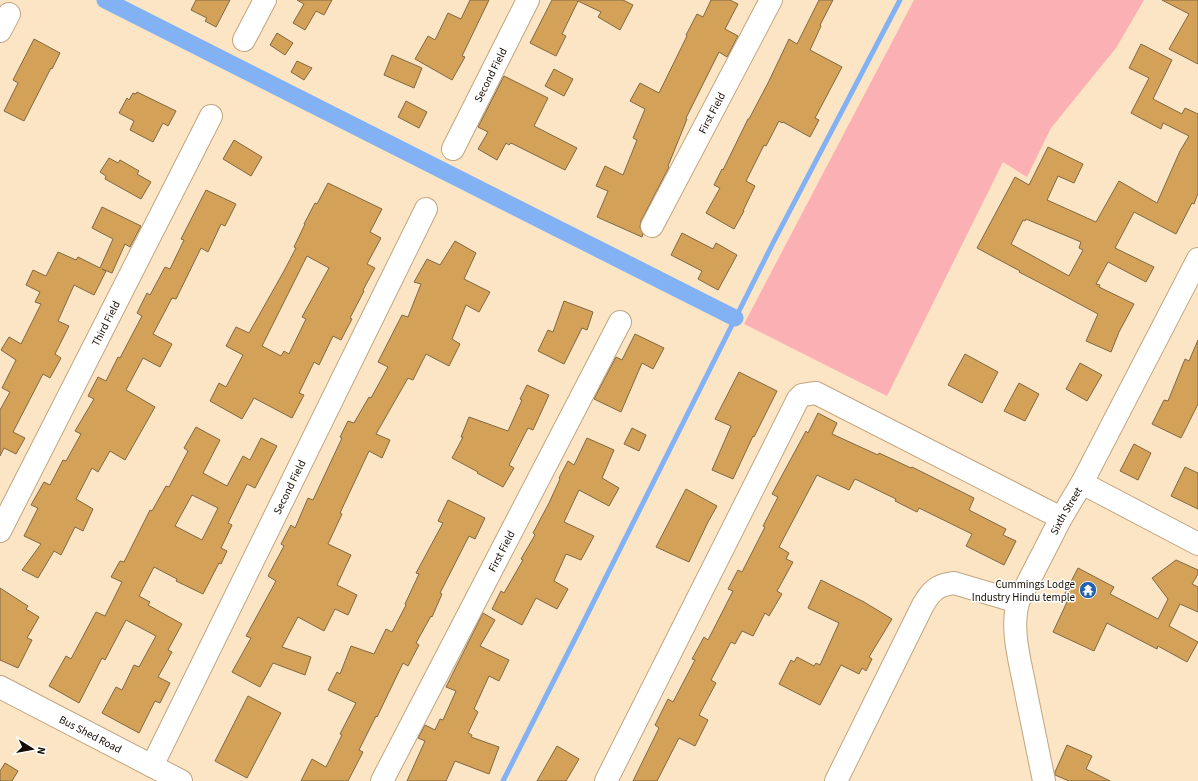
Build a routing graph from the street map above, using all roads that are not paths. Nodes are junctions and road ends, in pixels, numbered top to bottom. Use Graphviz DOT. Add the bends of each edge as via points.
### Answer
graph roads {
  1 [pos="265,0"];
  2 [pos="528,0"];
  3 [pos="771,0"];
  4 [pos="244,40"];
  5 [pos="211,116"];
  6 [pos="453,149"];
  7 [pos="426,209"];
  8 [pos="652,226"];
  9 [pos="1198,259"];
  10 [pos="620,322"];
  11 [pos="1082,483"];
  12 [pos="1061,518"];
  13 [pos="0,531"];
  14 [pos="1198,544"];
  15 [pos="1018,602"];
  16 [pos="0,687"];
  17 [pos="152,766"];
  18 [pos="181,781"];
  19 [pos="382,781"];
  20 [pos="606,781"];
  21 [pos="836,781"];
  22 [pos="1044,781"];
  1 -- 4 [label="street"];
  2 -- 6 [label="street, Second Field"];
  3 -- 8 [label="street, First Field"];
  5 -- 13 [label="street, Third Field"];
  7 -- 17 [label="street, Second Field"];
  9 -- 11 [label="street, Sixth Street"];
  10 -- 19 [label="street, First Field"];
  11 -- 12 [label="street, Sixth Street"];
  11 -- 14 [label="street"];
  12 -- 15 [label="street, Sixth Street"];
  12 -- 20 [label="street" via="816,393 802,395"];
  15 -- 21 [label="street" via="954,584 944,584 932,592 923,605"];
  15 -- 22 [label="street, Sixth Street" via="1014,622 1017,646"];
  16 -- 17 [label="street, Bus Shed Road"];
  17 -- 18 [label="street, Bus Shed Road"];
}
